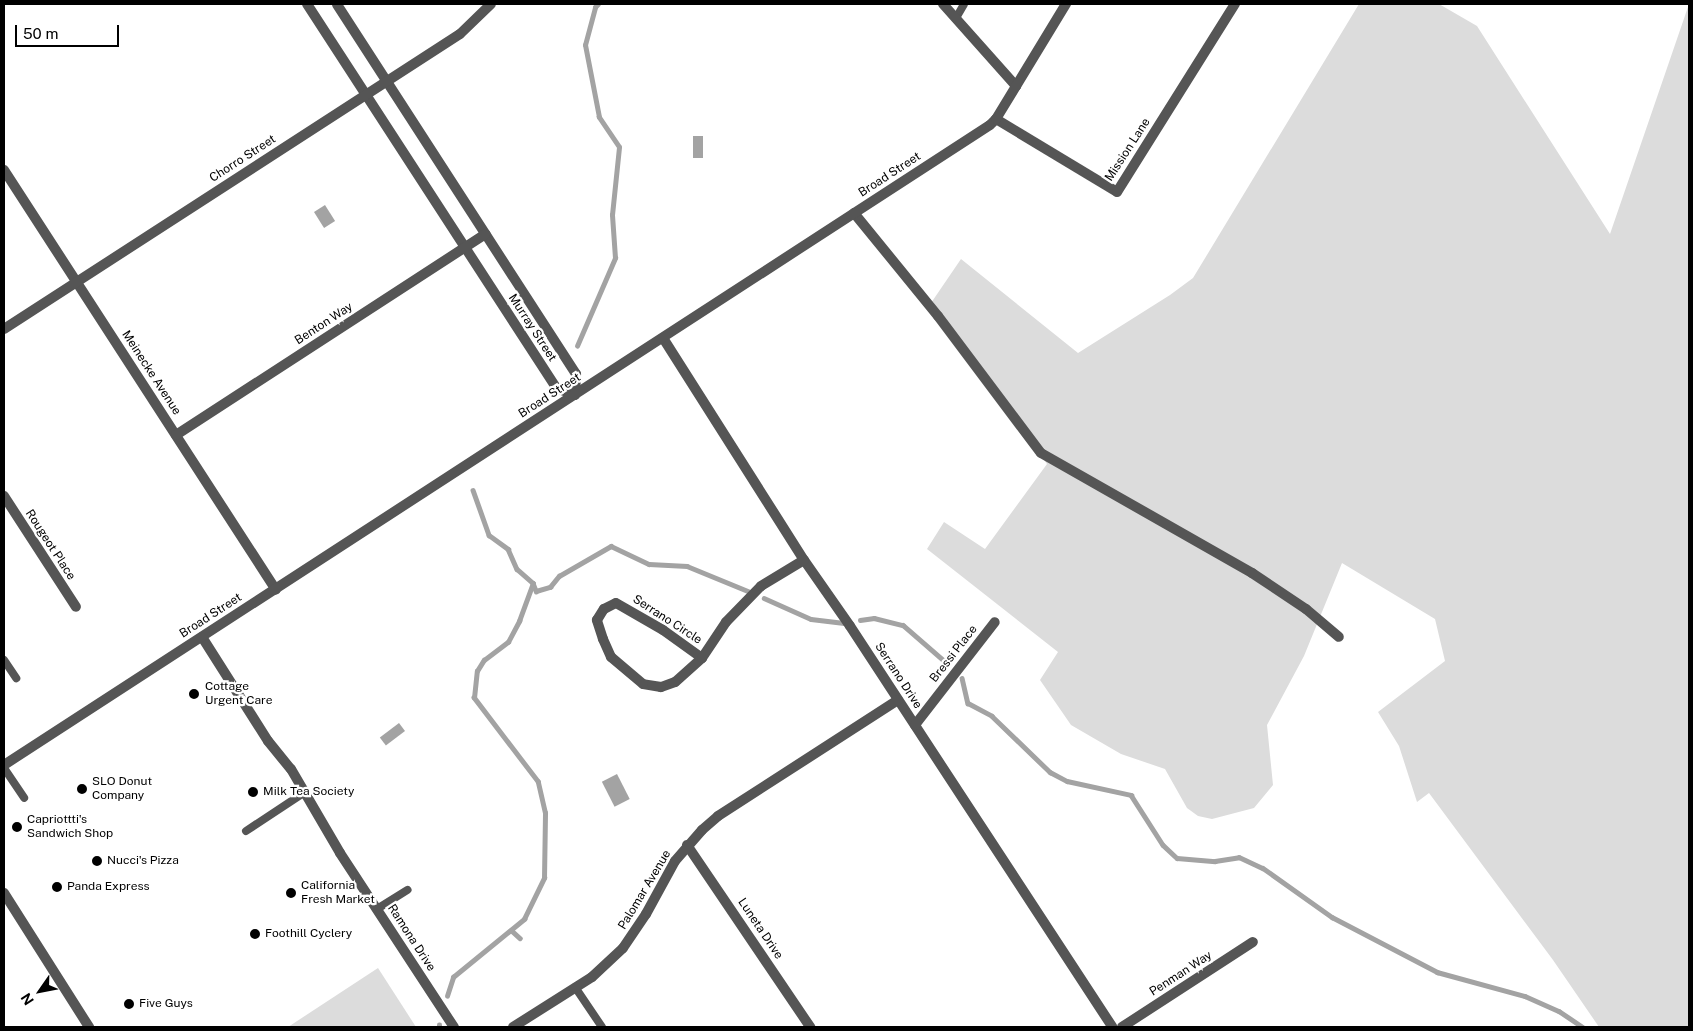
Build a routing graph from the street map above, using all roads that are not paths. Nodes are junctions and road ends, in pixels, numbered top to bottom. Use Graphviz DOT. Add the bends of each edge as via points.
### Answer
graph roads {
  1 [pos="308,4"];
  2 [pos="337,4"];
  3 [pos="491,4"];
  4 [pos="944,4"];
  5 [pos="964,4"];
  6 [pos="1066,4"];
  7 [pos="1235,4"];
  8 [pos="956,18"];
  9 [pos="387,80"];
  10 [pos="1016,86"];
  11 [pos="366,94"];
  12 [pos="996,119"];
  13 [pos="4,170"];
  14 [pos="854,214"];
  15 [pos="486,234"];
  16 [pos="465,248"];
  17 [pos="77,282"];
  18 [pos="4,329"];
  19 [pos="663,338"];
  20 [pos="575,395"];
  21 [pos="176,436"];
  22 [pos="4,496"];
  23 [pos="804,560"];
  24 [pos="276,590"];
  25 [pos="76,607"];
  26 [pos="995,622"];
  27 [pos="202,637"];
  28 [pos="1339,637"];
  29 [pos="702,658"];
  30 [pos="4,660"];
  31 [pos="16,678"];
  32 [pos="898,700"];
  33 [pos="915,725"];
  34 [pos="4,766"];
  35 [pos="305,792"];
  36 [pos="24,798"];
  37 [pos="246,831"];
  38 [pos="687,845"];
  39 [pos="408,890"];
  40 [pos="4,894"];
  41 [pos="378,909"];
  42 [pos="1253,942"];
  43 [pos="575,987"];
  44 [pos="89,1027"];
  45 [pos="454,1027"];
  46 [pos="513,1027"];
  47 [pos="602,1027"];
  48 [pos="810,1027"];
  49 [pos="1112,1027"];
  50 [pos="1122,1027"];
  1 -- 11 [label="street, Murray Street"];
  2 -- 9 [label="street, Murray Street"];
  3 -- 9 [label="street, Chorro Street" via="460,34"];
  4 -- 8 [label="street"];
  5 -- 8 [label="lane"];
  6 -- 10 [label="street, Broad Street"];
  7 -- 12 [label="street, Mission Lane" via="1117,192"];
  8 -- 10 [label="street"];
  9 -- 11 [label="street, Chorro Street"];
  9 -- 15 [label="street, Murray Street"];
  10 -- 12 [label="street, Broad Street"];
  11 -- 16 [label="street, Murray Street"];
  11 -- 17 [label="street, Chorro Street"];
  12 -- 14 [label="street, Broad Street"];
  13 -- 17 [label="street, Meinecke Avenue"];
  14 -- 19 [label="street, Broad Street"];
  14 -- 28 [label="street" via="938,316 1042,453 1252,573 1306,608"];
  15 -- 16 [label="street, Benton Way"];
  15 -- 20 [label="street, Murray Street" via="576,374"];
  16 -- 20 [label="street, Murray Street" via="556,388"];
  16 -- 21 [label="street, Benton Way"];
  17 -- 18 [label="street, Chorro Street"];
  17 -- 21 [label="street, Meinecke Avenue"];
  19 -- 20 [label="street, Broad Street"];
  19 -- 23 [label="street, Serrano Drive"];
  20 -- 24 [label="street, Broad Street"];
  21 -- 24 [label="street, Meinecke Avenue"];
  22 -- 25 [label="street, Rougeot Place"];
  23 -- 29 [label="street, Serrano Circle" via="761,586 726,622"];
  23 -- 32 [label="street, Serrano Drive"];
  24 -- 27 [label="street, Broad Street"];
  26 -- 33 [label="street, Bressi Place"];
  27 -- 34 [label="street, Broad Street"];
  27 -- 35 [label="street, Ramona Drive" via="268,741"];
  29 -- 29 [label="street, Serrano Circle" via="675,682 661,687 643,684 611,657 597,620 604,609 616,603 663,630"];
  30 -- 31 [label="lane"];
  32 -- 33 [label="street, Serrano Drive"];
  32 -- 38 [label="street, Palomar Avenue" via="718,816"];
  33 -- 49 [label="street, Serrano Drive"];
  34 -- 36 [label="lane"];
  35 -- 37 [label="lane"];
  35 -- 41 [label="street, Ramona Drive" via="340,853"];
  38 -- 43 [label="street, Palomar Avenue" via="623,948 592,977"];
  38 -- 48 [label="street, Luneta Drive"];
  39 -- 41 [label="lane"];
  40 -- 44 [label="street"];
  41 -- 45 [label="street, Ramona Drive"];
  42 -- 50 [label="street, Penman Way"];
  43 -- 46 [label="street, Palomar Avenue"];
  43 -- 47 [label="lane"];
}
